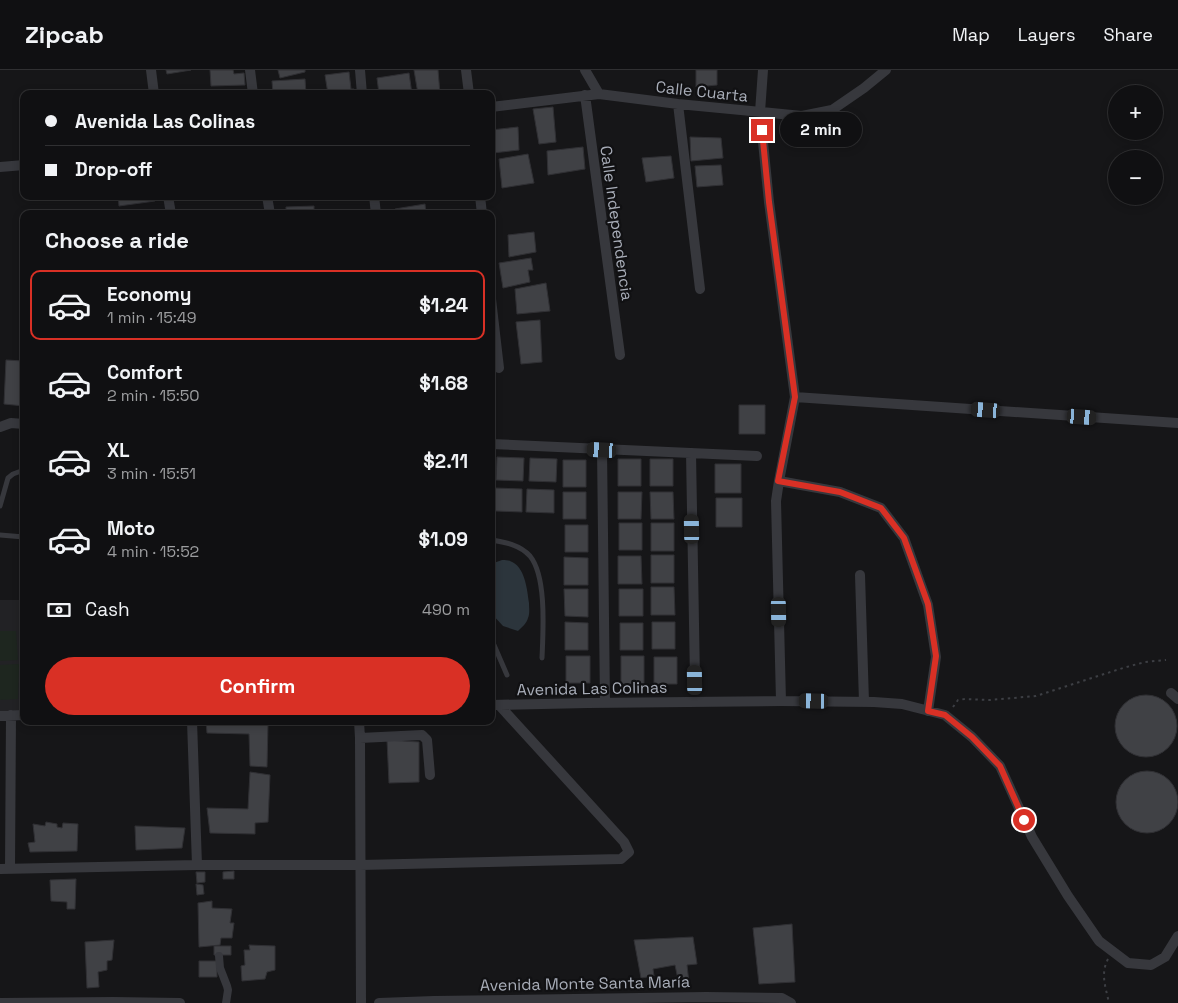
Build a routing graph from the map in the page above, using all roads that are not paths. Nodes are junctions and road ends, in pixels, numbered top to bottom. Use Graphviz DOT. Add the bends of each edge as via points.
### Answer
graph roads {
  1 [pos="151,70"];
  2 [pos="250,70"];
  3 [pos="360,70"];
  4 [pos="466,70"];
  5 [pos="585,70"];
  6 [pos="763,70"];
  7 [pos="886,70"];
  8 [pos="154,90"];
  9 [pos="252,90"];
  10 [pos="362,90"];
  11 [pos="468,90"];
  12 [pos="599,94"];
  13 [pos="585,95"];
  14 [pos="678,104"];
  15 [pos="495,106"];
  16 [pos="760,112"];
  17 [pos="20,166"];
  18 [pos="0,168"];
  19 [pos="700,289"];
  20 [pos="495,334"];
  21 [pos="620,354"];
  22 [pos="499,368"];
  23 [pos="795,397"];
  24 [pos="1178,423"];
  25 [pos="20,424"];
  26 [pos="0,427"];
  27 [pos="495,444"];
  28 [pos="602,450"];
  29 [pos="691,453"];
  30 [pos="757,456"];
  31 [pos="20,471"];
  32 [pos="778,481"];
  33 [pos="0,506"];
  34 [pos="0,535"];
  35 [pos="20,537"];
  36 [pos="495,541"];
  37 [pos="860,575"];
  38 [pos="495,647"];
  39 [pos="542,658"];
  40 [pos="507,675"];
  41 [pos="695,680"];
  42 [pos="781,701"];
  43 [pos="864,702"];
  44 [pos="605,703"];
  45 [pos="495,705"];
  46 [pos="928,711"];
  47 [pos="20,715"];
  48 [pos="5,716"];
  49 [pos="192,725"];
  50 [pos="359,725"];
  51 [pos="360,738"];
  52 [pos="430,775"];
  53 [pos="197,865"];
  54 [pos="361,865"];
  55 [pos="5,869"];
  56 [pos="1178,936"];
  57 [pos="219,956"];
  58 [pos="706,1000"];
  59 [pos="113,1002"];
  60 [pos="434,1002"];
  61 [pos="1,1003"];
  62 [pos="180,1003"];
  63 [pos="226,1003"];
  64 [pos="361,1003"];
  65 [pos="379,1003"];
  66 [pos="791,1003"];
  1 -- 8 [label="street"];
  2 -- 9 [label="street"];
  3 -- 10 [label="street"];
  4 -- 11 [label="street"];
  5 -- 12 [label="street"];
  6 -- 16 [label="street"];
  7 -- 16 [label="street, Calle Cuarta" via="832,110 802,116"];
  12 -- 13 [label="street, Calle Cuarta"];
  12 -- 14 [label="street, Calle Cuarta"];
  13 -- 15 [label="street, Calle Cuarta"];
  13 -- 21 [label="street, Calle Independencia"];
  14 -- 16 [label="street, Calle Cuarta"];
  14 -- 19 [label="street"];
  16 -- 23 [label="street"];
  17 -- 18 [label="street"];
  20 -- 22 [label="street"];
  23 -- 24 [label="street"];
  23 -- 32 [label="street"];
  25 -- 26 [label="street"];
  27 -- 28 [label="street"];
  28 -- 29 [label="street"];
  28 -- 44 [label="street"];
  29 -- 30 [label="street"];
  29 -- 41 [label="street"];
  31 -- 33 [label="lane" via="8,478"];
  32 -- 42 [label="street"];
  32 -- 46 [label="street" via="840,492 881,508 904,538 928,604 936,656"];
  34 -- 35 [label="lane"];
  36 -- 39 [label="lane" via="518,547 536,564 544,613"];
  37 -- 43 [label="street"];
  38 -- 40 [label="lane"];
  42 -- 43 [label="street, Avenida Las Colinas"];
  42 -- 44 [label="street, Avenida Las Colinas"];
  43 -- 46 [label="street, Avenida Las Colinas" via="902,704"];
  44 -- 45 [label="street, Avenida Las Colinas"];
  45 -- 54 [label="street" via="624,842 629,852 621,859"];
  46 -- 56 [label="street, Avenida Las Colinas" via="945,715 1000,766 1032,837 1099,941 1128,963 1151,965 1165,957"];
  47 -- 48 [label="street"];
  48 -- 55 [label="street"];
  49 -- 53 [label="street"];
  50 -- 51 [label="street"];
  51 -- 52 [label="street" via="422,735 427,740"];
  51 -- 54 [label="street"];
  53 -- 54 [label="street"];
  53 -- 55 [label="street"];
  54 -- 64 [label="street"];
  57 -- 63 [label="street" via="228,990"];
  58 -- 60 [label="street, Avenida Monte Santa María"];
  58 -- 66 [label="street, Avenida Monte Santa María" via="782,998"];
  59 -- 61 [label="street"];
  59 -- 62 [label="street"];
  60 -- 65 [label="street, Avenida Monte Santa María"];
}
